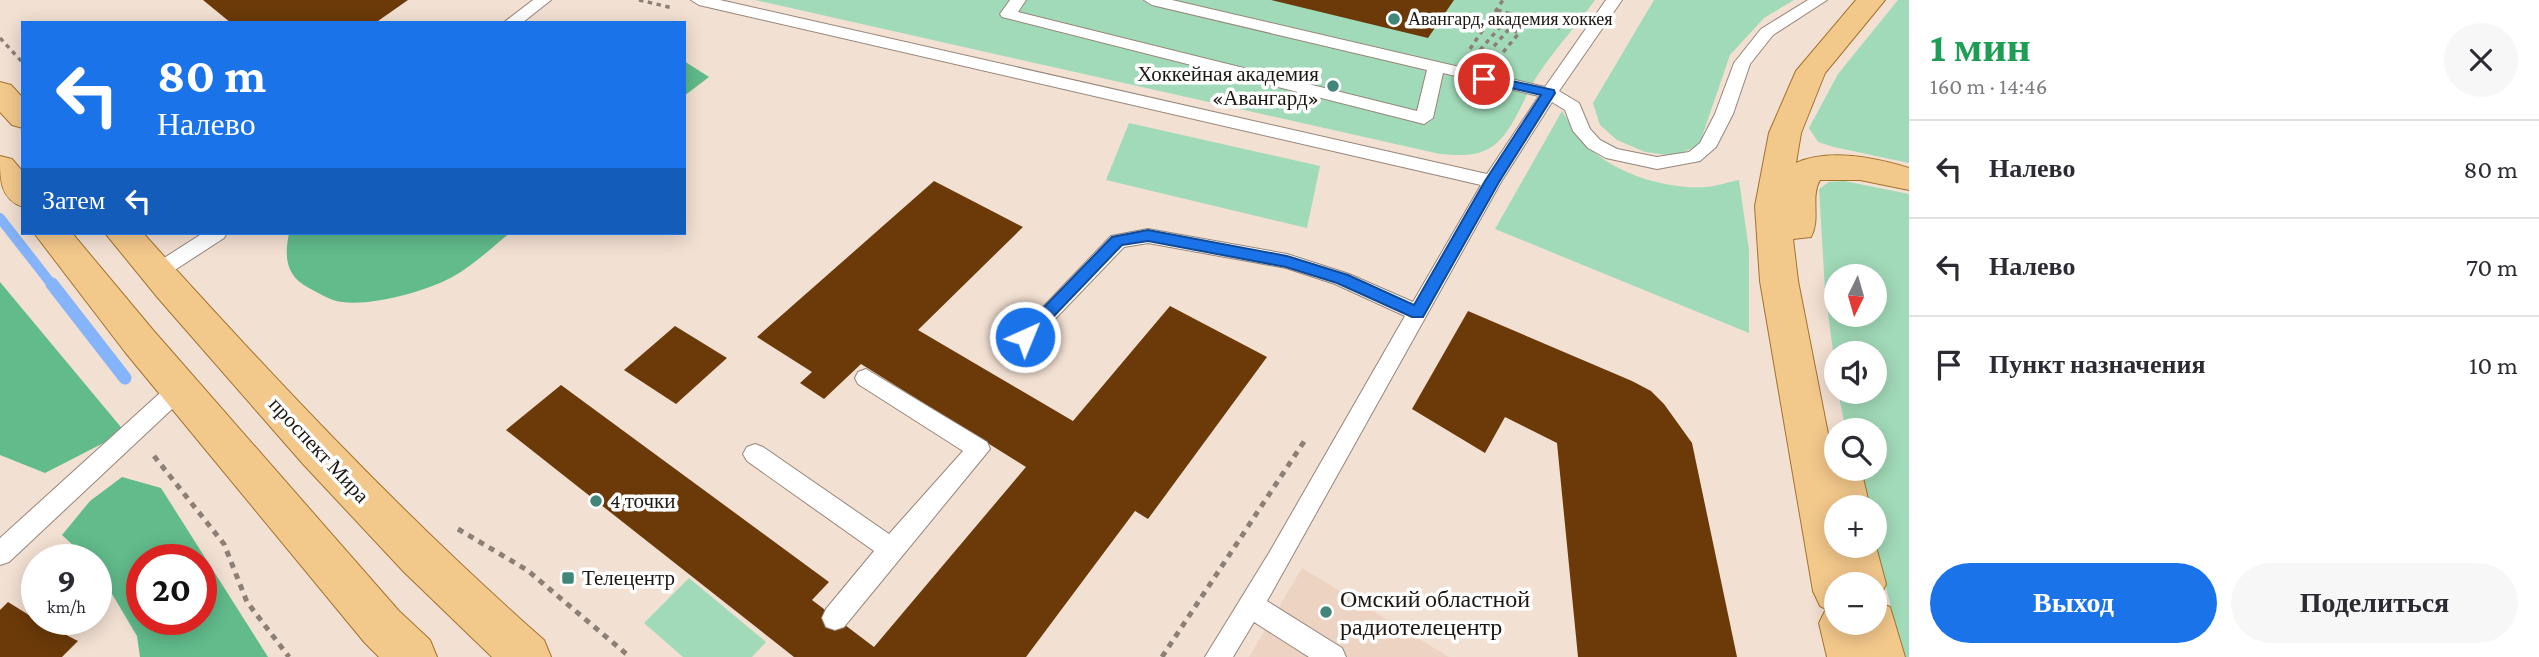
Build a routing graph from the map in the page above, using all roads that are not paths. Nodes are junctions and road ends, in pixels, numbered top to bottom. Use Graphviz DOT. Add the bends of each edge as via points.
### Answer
graph roads {
  1 [pos="543,0"];
  2 [pos="699,0"];
  3 [pos="1018,0"];
  4 [pos="1152,0"];
  5 [pos="1614,0"];
  6 [pos="1819,0"];
  7 [pos="1871,0"];
  8 [pos="514,21"];
  9 [pos="1436,67"];
  10 [pos="0,92"];
  11 [pos="1549,93"];
  12 [pos="21,116"];
  13 [pos="0,167"];
  14 [pos="1909,179"];
  15 [pos="1492,181"];
  16 [pos="21,193"];
  17 [pos="54,235"];
  18 [pos="125,235"];
  19 [pos="214,235"];
  20 [pos="157,272"];
  21 [pos="1417,313"];
  22 [pos="1025,337"];
  23 [pos="866,378"];
  24 [pos="179,389"];
  25 [pos="1830,418"];
  26 [pos="755,454"];
  27 [pos="891,549"];
  28 [pos="0,554"];
  29 [pos="1833,572"];
  30 [pos="1250,605"];
  31 [pos="835,618"];
  32 [pos="1845,635"];
  33 [pos="1875,635"];
  34 [pos="413,657"];
  35 [pos="527,657"];
  36 [pos="1218,657"];
  37 [pos="1333,657"];
  38 [pos="1850,657"];
  39 [pos="1881,657"];
  1 -- 8 [label="lane"];
  2 -- 15 [label="lane"];
  3 -- 9 [label="lane" via="1008,14 1424,118"];
  4 -- 9 [label="lane"];
  5 -- 11 [label="lane"];
  6 -- 11 [label="lane" via="1767,32 1742,63 1724,114 1707,147 1694,157 1657,163 1612,154 1582,131 1573,107"];
  7 -- 29 [label="main road" via="1811,71 1785,133 1772,206 1779,281"];
  9 -- 11 [label="lane"];
  10 -- 12 [label="main road"];
  11 -- 15 [label="lane"];
  13 -- 16 [label="main road"];
  14 -- 25 [label="main road" via="1835,166 1809,170 1799,187 1803,286"];
  15 -- 21 [label="lane"];
  17 -- 24 [label="main road"];
  18 -- 20 [label="main road, проспект Мира"];
  19 -- 20 [label="lane"];
  20 -- 35 [label="main road, проспект Мира" via="422,558"];
  21 -- 22 [label="lane" via="1342,279 1287,261 1148,236 1118,241"];
  21 -- 30 [label="lane"];
  23 -- 27 [label="lane" via="979,449"];
  24 -- 28 [label="lane"];
  24 -- 34 [label="main road" via="382,627"];
  26 -- 27 [label="lane"];
  27 -- 31 [label="lane"];
  30 -- 36 [label="lane"];
  30 -- 37 [label="lane"];
  32 -- 38 [label="main road"];
  33 -- 39 [label="main road"];
}
